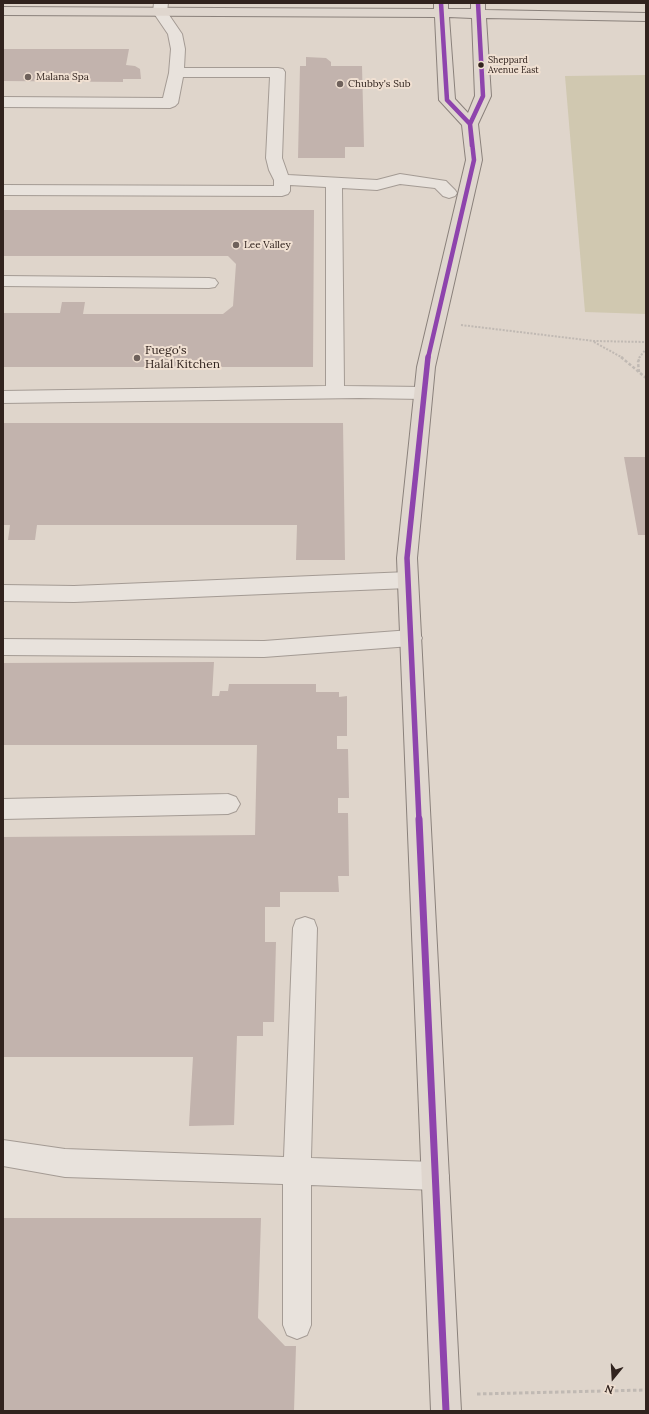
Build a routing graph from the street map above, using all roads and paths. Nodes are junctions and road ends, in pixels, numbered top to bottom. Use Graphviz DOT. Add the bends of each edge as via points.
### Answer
graph roads {
  1 [pos="161,7"];
  2 [pos="441,8"];
  3 [pos="478,9"];
  4 [pos="3,11"];
  5 [pos="646,17"];
  6 [pos="176,73"];
  7 [pos="3,102"];
  8 [pos="470,124"];
  9 [pos="282,180"];
  10 [pos="334,183"];
  11 [pos="3,190"];
  12 [pos="457,194"];
  13 [pos="3,281"];
  14 [pos="209,283"];
  15 [pos="436,322"];
  16 [pos="594,342"];
  17 [pos="646,342"];
  18 [pos="646,349"];
  19 [pos="640,372"];
  20 [pos="646,378"];
  21 [pos="335,393"];
  22 [pos="423,393"];
  23 [pos="3,397"];
  24 [pos="408,580"];
  25 [pos="3,593"];
  26 [pos="410,638"];
  27 [pos="3,647"];
  28 [pos="228,804"];
  29 [pos="3,809"];
  30 [pos="305,928"];
  31 [pos="3,1153"];
  32 [pos="297,1171"];
  33 [pos="435,1176"];
  34 [pos="297,1325"];
  35 [pos="646,1390"];
  36 [pos="445,1403"];
  1 -- 2 [label="main road"];
  1 -- 4 [label="main road"];
  1 -- 6 [label="lane" via="175,34 178,49"];
  2 -- 3 [label="main road"];
  2 -- 8 [label="main road" via="447,100"];
  3 -- 5 [label="main road"];
  3 -- 8 [label="main road" via="483,96"];
  6 -- 7 [label="lane" via="170,103"];
  6 -- 9 [label="lane" via="278,72 274,158"];
  8 -- 12 [label="main road" via="474,160"];
  9 -- 10 [label="lane"];
  9 -- 11 [label="lane" via="282,191"];
  10 -- 12 [label="lane" via="377,185 396,194 432,198"];
  10 -- 21 [label="lane"];
  12 -- 15 [label="main road"];
  13 -- 14 [label="lane"];
  15 -- 16 [label="path"];
  15 -- 22 [label="main road"];
  16 -- 17 [label="path"];
  16 -- 19 [label="path" via="624,359"];
  18 -- 19 [label="path" via="638,362"];
  19 -- 20 [label="path"];
  21 -- 22 [label="lane"];
  21 -- 23 [label="lane"];
  22 -- 24 [label="main road" via="407,558"];
  24 -- 25 [label="lane" via="74,594"];
  24 -- 26 [label="main road"];
  26 -- 27 [label="lane" via="264,649"];
  26 -- 33 [label="main road"];
  28 -- 29 [label="lane"];
  30 -- 32 [label="lane"];
  31 -- 32 [label="lane" via="65,1163"];
  32 -- 33 [label="lane"];
  32 -- 34 [label="lane"];
  33 -- 36 [label="main road"];
  35 -- 36 [label="path"];
}
